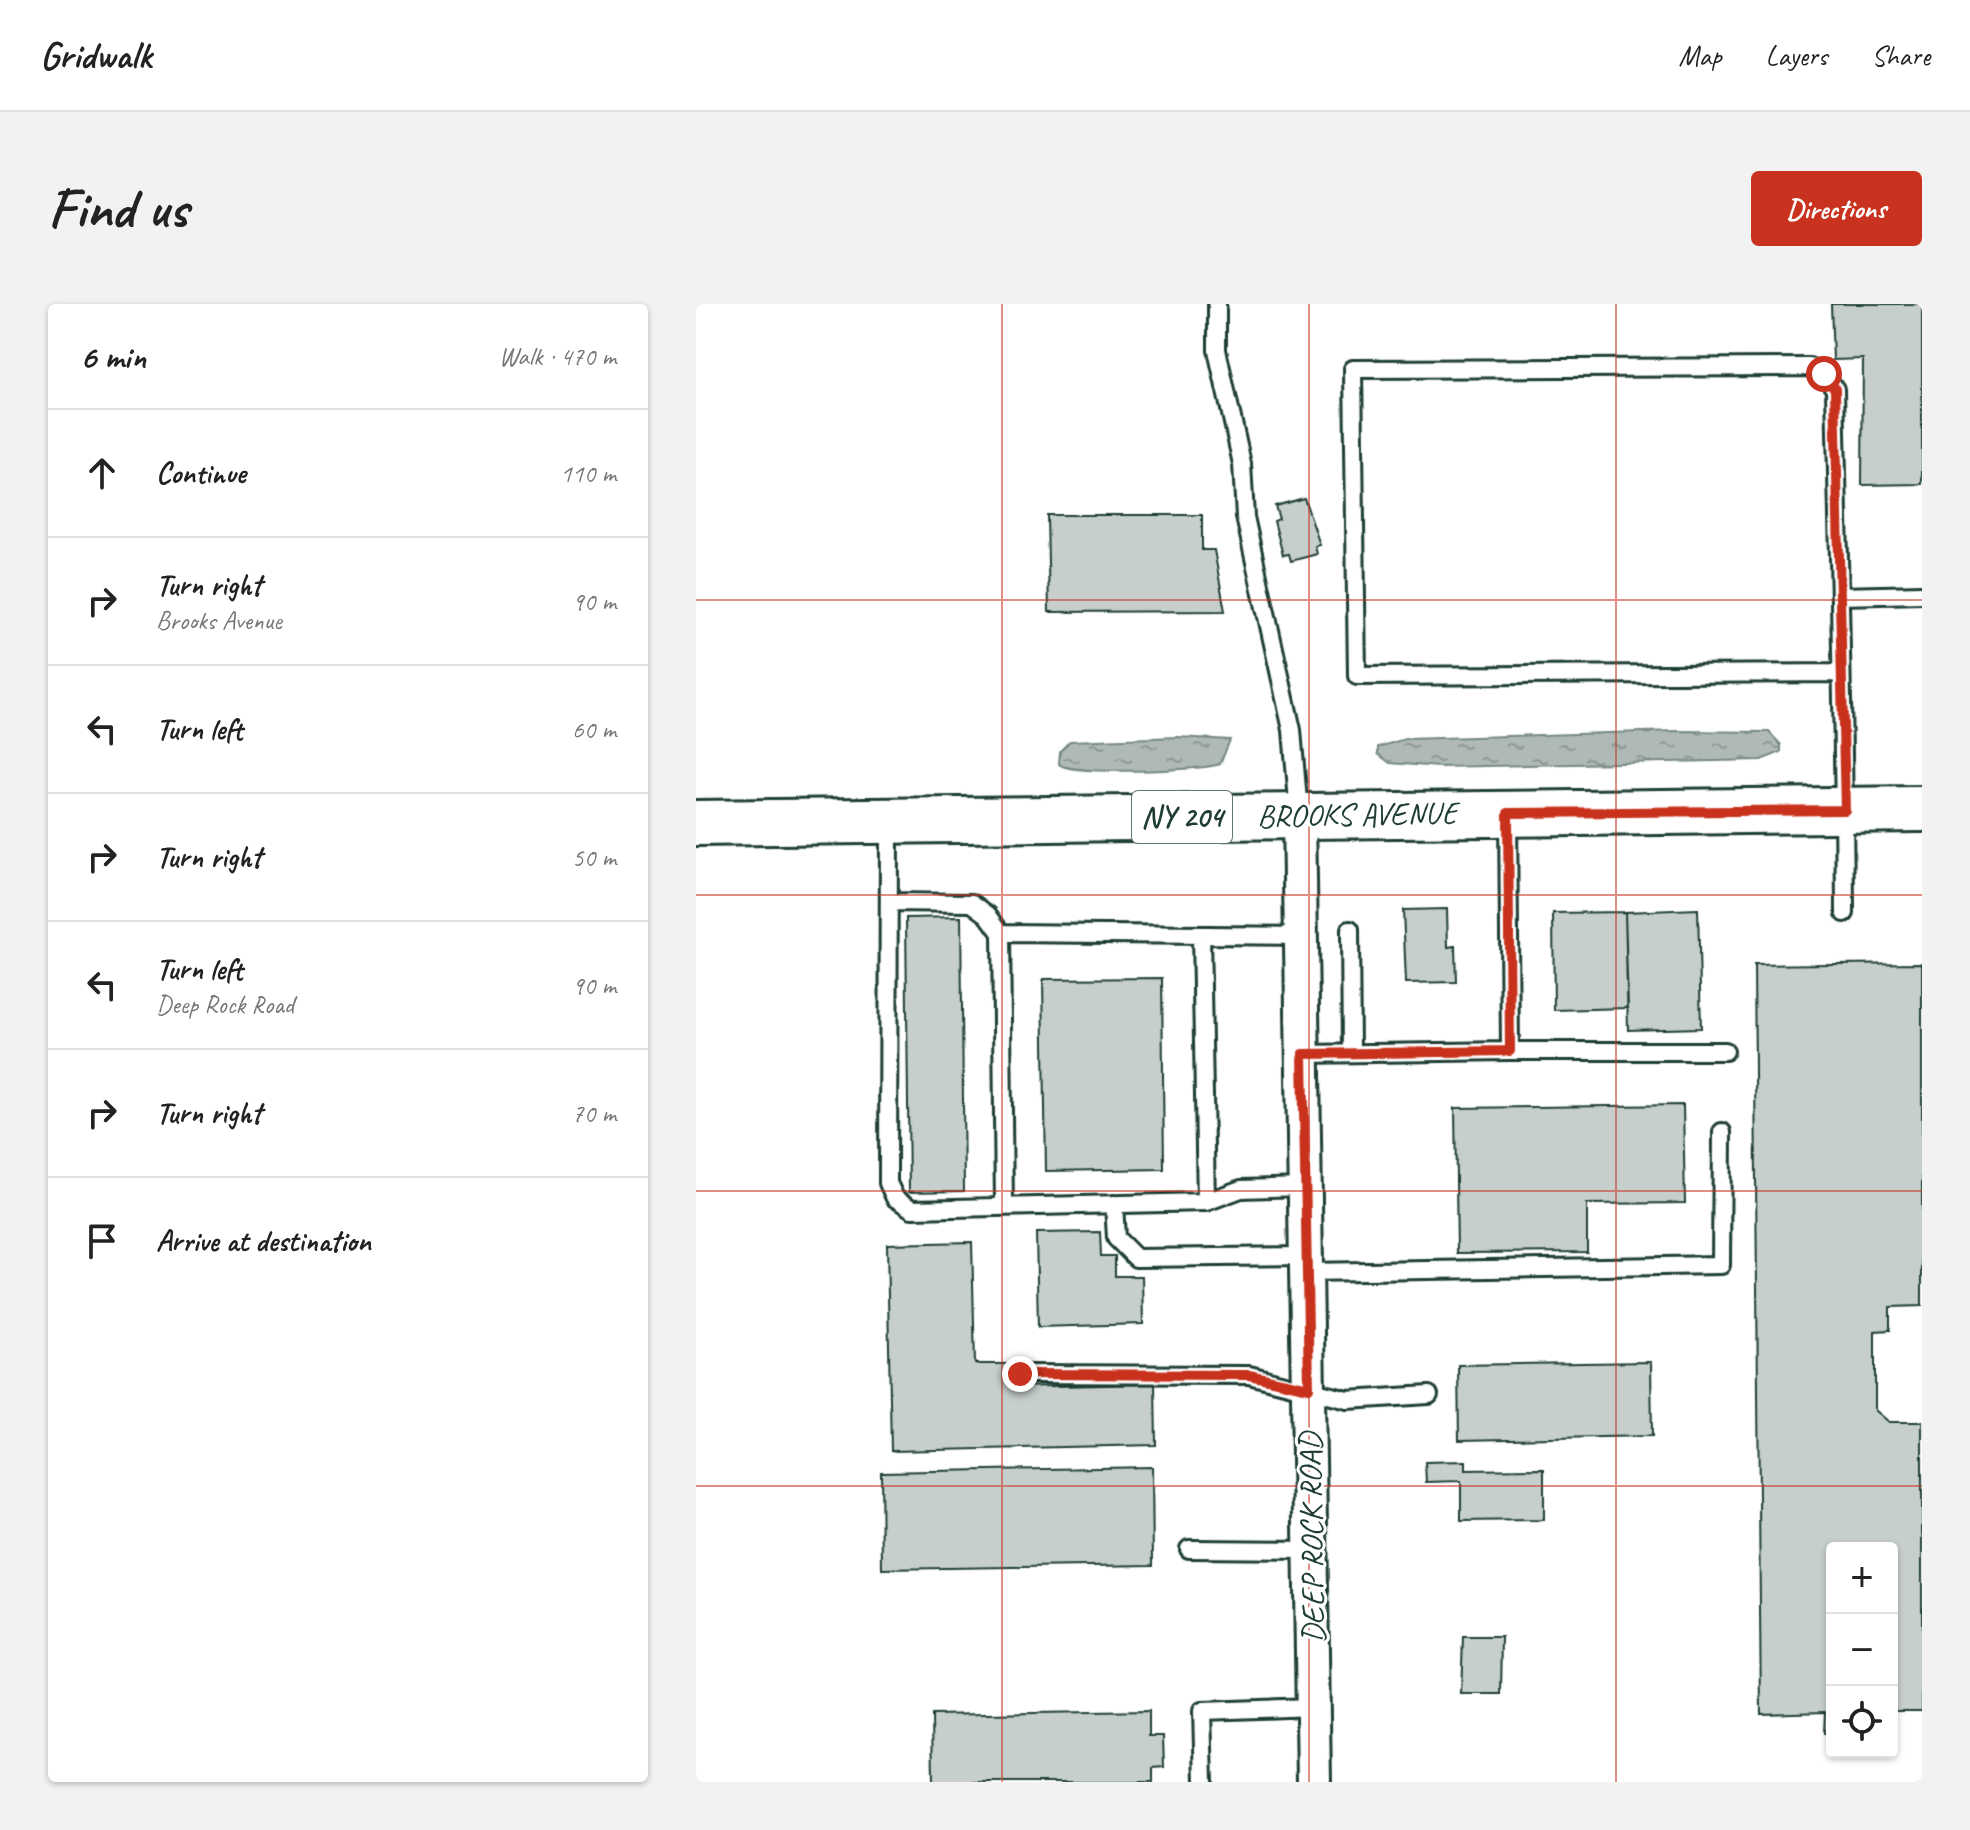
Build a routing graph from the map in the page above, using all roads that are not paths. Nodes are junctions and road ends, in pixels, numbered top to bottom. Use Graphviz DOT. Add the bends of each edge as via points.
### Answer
graph roads {
  1 [pos="1217,304"];
  2 [pos="1922,594"];
  3 [pos="1840,596"];
  4 [pos="1841,673"];
  5 [pos="1922,809"];
  6 [pos="1845,810"];
  7 [pos="1508,813"];
  8 [pos="1299,815"];
  9 [pos="889,822"];
  10 [pos="696,823"];
  11 [pos="889,902"];
  12 [pos="1845,913"];
  13 [pos="1350,930"];
  14 [pos="1001,933"];
  15 [pos="1201,935"];
  16 [pos="1301,936"];
  17 [pos="1510,1051"];
  18 [pos="1725,1051"];
  19 [pos="1351,1053"];
  20 [pos="1303,1054"];
  21 [pos="1722,1132"];
  22 [pos="1304,1187"];
  23 [pos="1206,1202"];
  24 [pos="1114,1204"];
  25 [pos="1004,1206"];
  26 [pos="1306,1264"];
  27 [pos="1020,1374"];
  28 [pos="1309,1388"];
  29 [pos="1429,1395"];
  30 [pos="1189,1549"];
  31 [pos="1310,1550"];
  32 [pos="1313,1707"];
  33 [pos="1204,1782"];
  34 [pos="1314,1782"];
  1 -- 8 [label="lane" via="1217,350 1242,464 1245,517 1292,730"];
  2 -- 3 [label="lane"];
  3 -- 4 [label="lane"];
  3 -- 4 [label="lane" via="1835,389 1824,374 1809,367 1353,369 1357,676"];
  4 -- 6 [label="lane"];
  5 -- 6 [label="main road, BROOKS AVENUE / NY 204"];
  6 -- 7 [label="main road, BROOKS AVENUE / NY 204"];
  6 -- 12 [label="lane"];
  7 -- 8 [label="main road, BROOKS AVENUE / NY 204"];
  7 -- 17 [label="lane"];
  8 -- 9 [label="main road, BROOKS AVENUE / NY 204"];
  8 -- 16 [label="street, DEEP ROCK ROAD"];
  9 -- 10 [label="main road, BROOKS AVENUE / NY 204"];
  9 -- 11 [label="lane"];
  11 -- 14 [label="lane" via="972,903"];
  11 -- 25 [label="lane" via="888,1183 895,1198 912,1209"];
  13 -- 19 [label="lane"];
  14 -- 15 [label="lane"];
  14 -- 25 [label="lane"];
  15 -- 16 [label="lane"];
  15 -- 23 [label="lane"];
  16 -- 20 [label="street, DEEP ROCK ROAD"];
  17 -- 18 [label="lane"];
  17 -- 19 [label="lane"];
  19 -- 20 [label="lane"];
  20 -- 22 [label="street, DEEP ROCK ROAD"];
  21 -- 26 [label="lane" via="1721,1265"];
  22 -- 23 [label="lane" via="1241,1189"];
  22 -- 26 [label="street, DEEP ROCK ROAD"];
  23 -- 24 [label="lane"];
  24 -- 25 [label="lane"];
  24 -- 26 [label="lane" via="1116,1238 1136,1258"];
  26 -- 28 [label="street, DEEP ROCK ROAD"];
  27 -- 28 [label="lane" via="1249,1375"];
  28 -- 29 [label="lane" via="1348,1400"];
  28 -- 31 [label="street, DEEP ROCK ROAD"];
  30 -- 31 [label="lane"];
  31 -- 32 [label="street, DEEP ROCK ROAD"];
  32 -- 33 [label="lane" via="1202,1711"];
  32 -- 34 [label="street, DEEP ROCK ROAD"];
}
